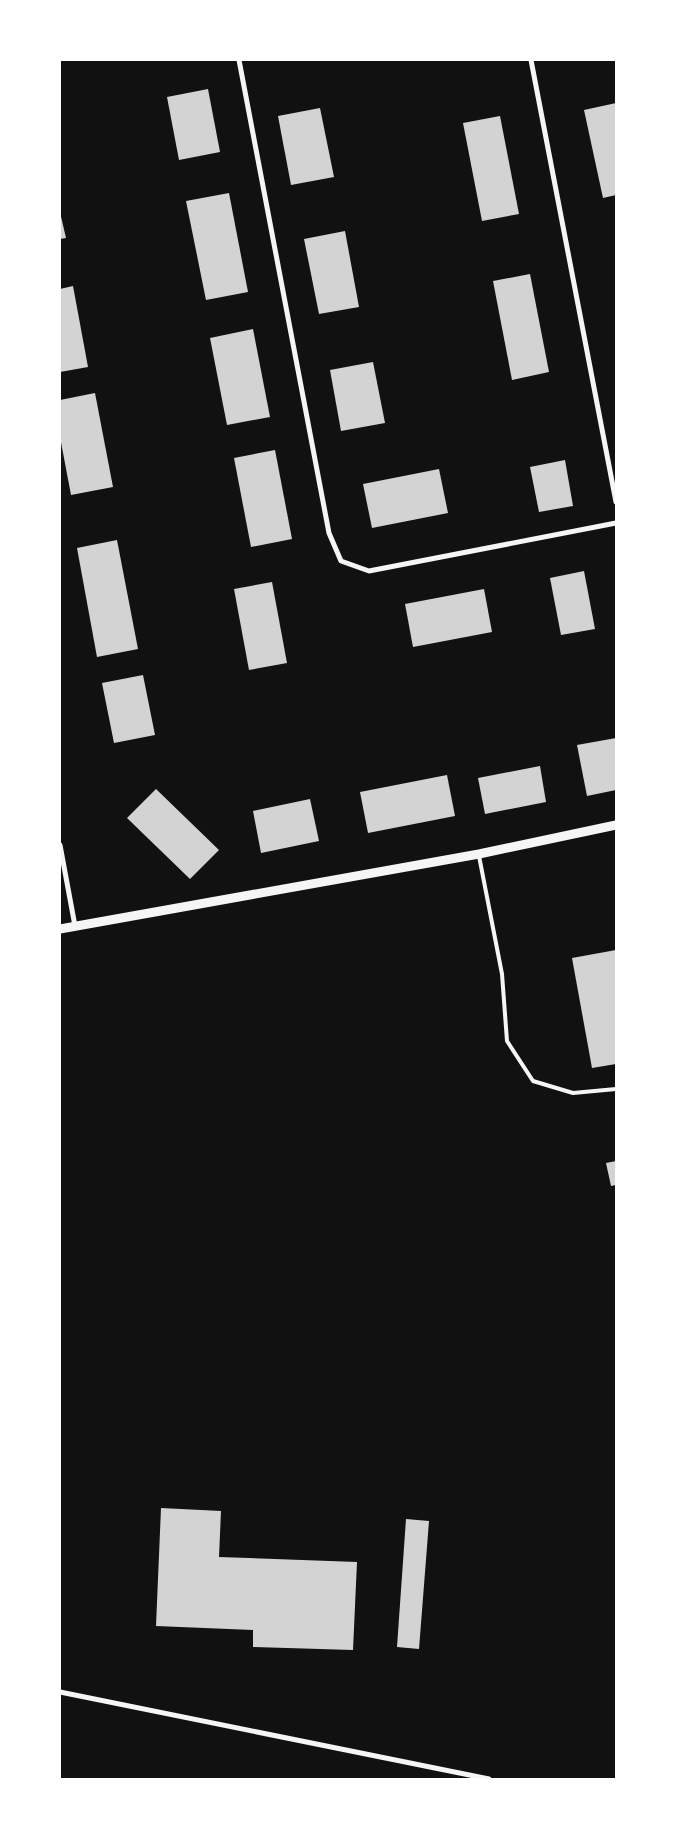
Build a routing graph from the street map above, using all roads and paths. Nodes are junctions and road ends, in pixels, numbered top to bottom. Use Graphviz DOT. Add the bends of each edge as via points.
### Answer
graph roads {
  1 [pos="239,60"];
  2 [pos="531,60"];
  3 [pos="616,502"];
  4 [pos="616,523"];
  5 [pos="616,825"];
  6 [pos="60,844"];
  7 [pos="479,854"];
  8 [pos="75,926"];
  9 [pos="60,929"];
  10 [pos="616,1089"];
  11 [pos="60,1692"];
  12 [pos="489,1779"];
  1 -- 4 [label="street" via="329,533 341,561 369,571"];
  2 -- 3 [label="street"];
  5 -- 7 [label="street"];
  6 -- 8 [label="street"];
  7 -- 8 [label="street"];
  7 -- 10 [label="lane" via="502,974 507,1041 533,1081 573,1092"];
  8 -- 9 [label="street"];
  11 -- 12 [label="street"];
}
